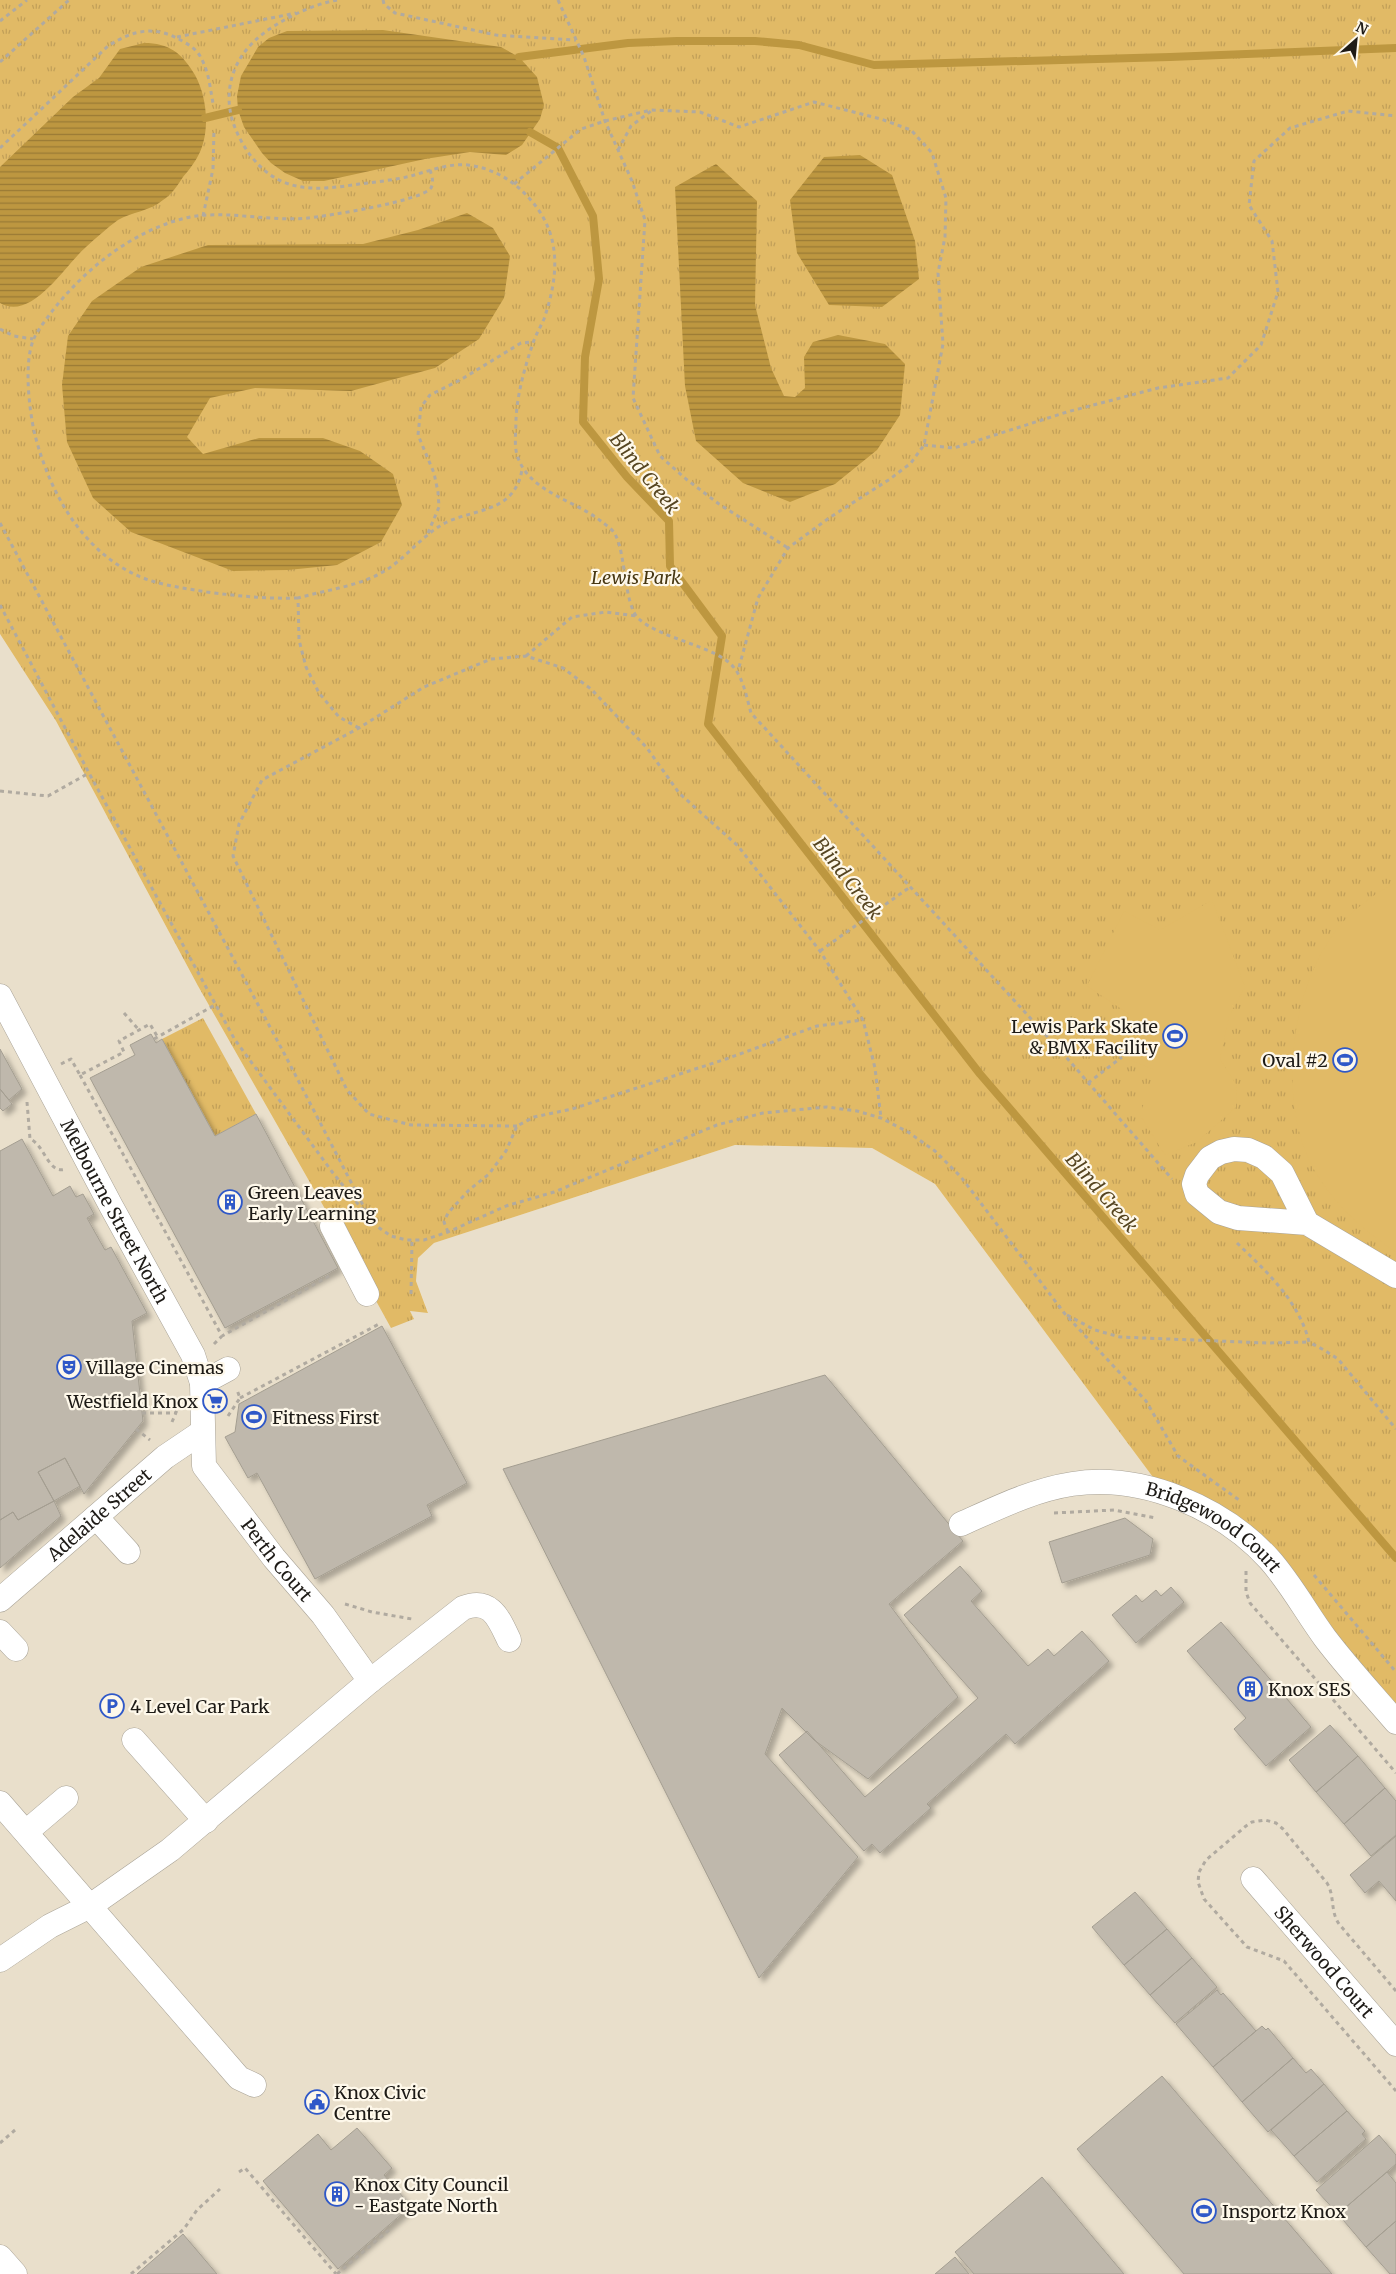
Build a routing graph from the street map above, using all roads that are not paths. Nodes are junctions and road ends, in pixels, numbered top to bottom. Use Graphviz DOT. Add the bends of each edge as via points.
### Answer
graph roads {
  1 [pos="0,996"];
  2 [pos="1307,1224"];
  3 [pos="332,1226"];
  4 [pos="1396,1276"];
  5 [pos="367,1294"];
  6 [pos="228,1369"];
  7 [pos="202,1383"];
  8 [pos="202,1432"];
  9 [pos="96,1517"];
  10 [pos="962,1524"];
  11 [pos="128,1552"];
  12 [pos="0,1600"];
  13 [pos="0,1632"];
  14 [pos="509,1640"];
  15 [pos="16,1649"];
  16 [pos="370,1680"];
  17 [pos="1396,1722"];
  18 [pos="134,1740"];
  19 [pos="66,1798"];
  20 [pos="0,1803"];
  21 [pos="206,1821"];
  22 [pos="26,1832"];
  23 [pos="1253,1879"];
  24 [pos="90,1906"];
  25 [pos="0,1960"];
  26 [pos="1396,2044"];
  27 [pos="254,2084"];
  28 [pos="0,2257"];
  29 [pos="14,2274"];
  1 -- 7 [label="street, Melbourne Street North" via="193,1356"];
  2 -- 4 [label="street"];
  3 -- 5 [label="street"];
  6 -- 7 [label="street"];
  7 -- 8 [label="street, Melbourne Street North"];
  8 -- 9 [label="street, Adelaide Street" via="165,1457"];
  8 -- 16 [label="street, Perth Court" via="204,1466 274,1558 323,1615"];
  9 -- 11 [label="street"];
  9 -- 12 [label="street, Adelaide Street"];
  10 -- 17 [label="street, Bridgewood Court" via="1029,1495 1072,1484 1129,1485 1181,1498 1228,1525 1258,1548 1284,1577 1337,1653"];
  13 -- 15 [label="street"];
  14 -- 16 [label="street" via="494,1612 478,1605 463,1608"];
  16 -- 21 [label="street"];
  18 -- 21 [label="street"];
  19 -- 22 [label="street"];
  20 -- 22 [label="street"];
  21 -- 24 [label="street"];
  22 -- 24 [label="street"];
  23 -- 26 [label="street, Sherwood Court"];
  24 -- 25 [label="street" via="50,1926"];
  24 -- 27 [label="street" via="239,2078"];
  28 -- 29 [label="street"];
}
